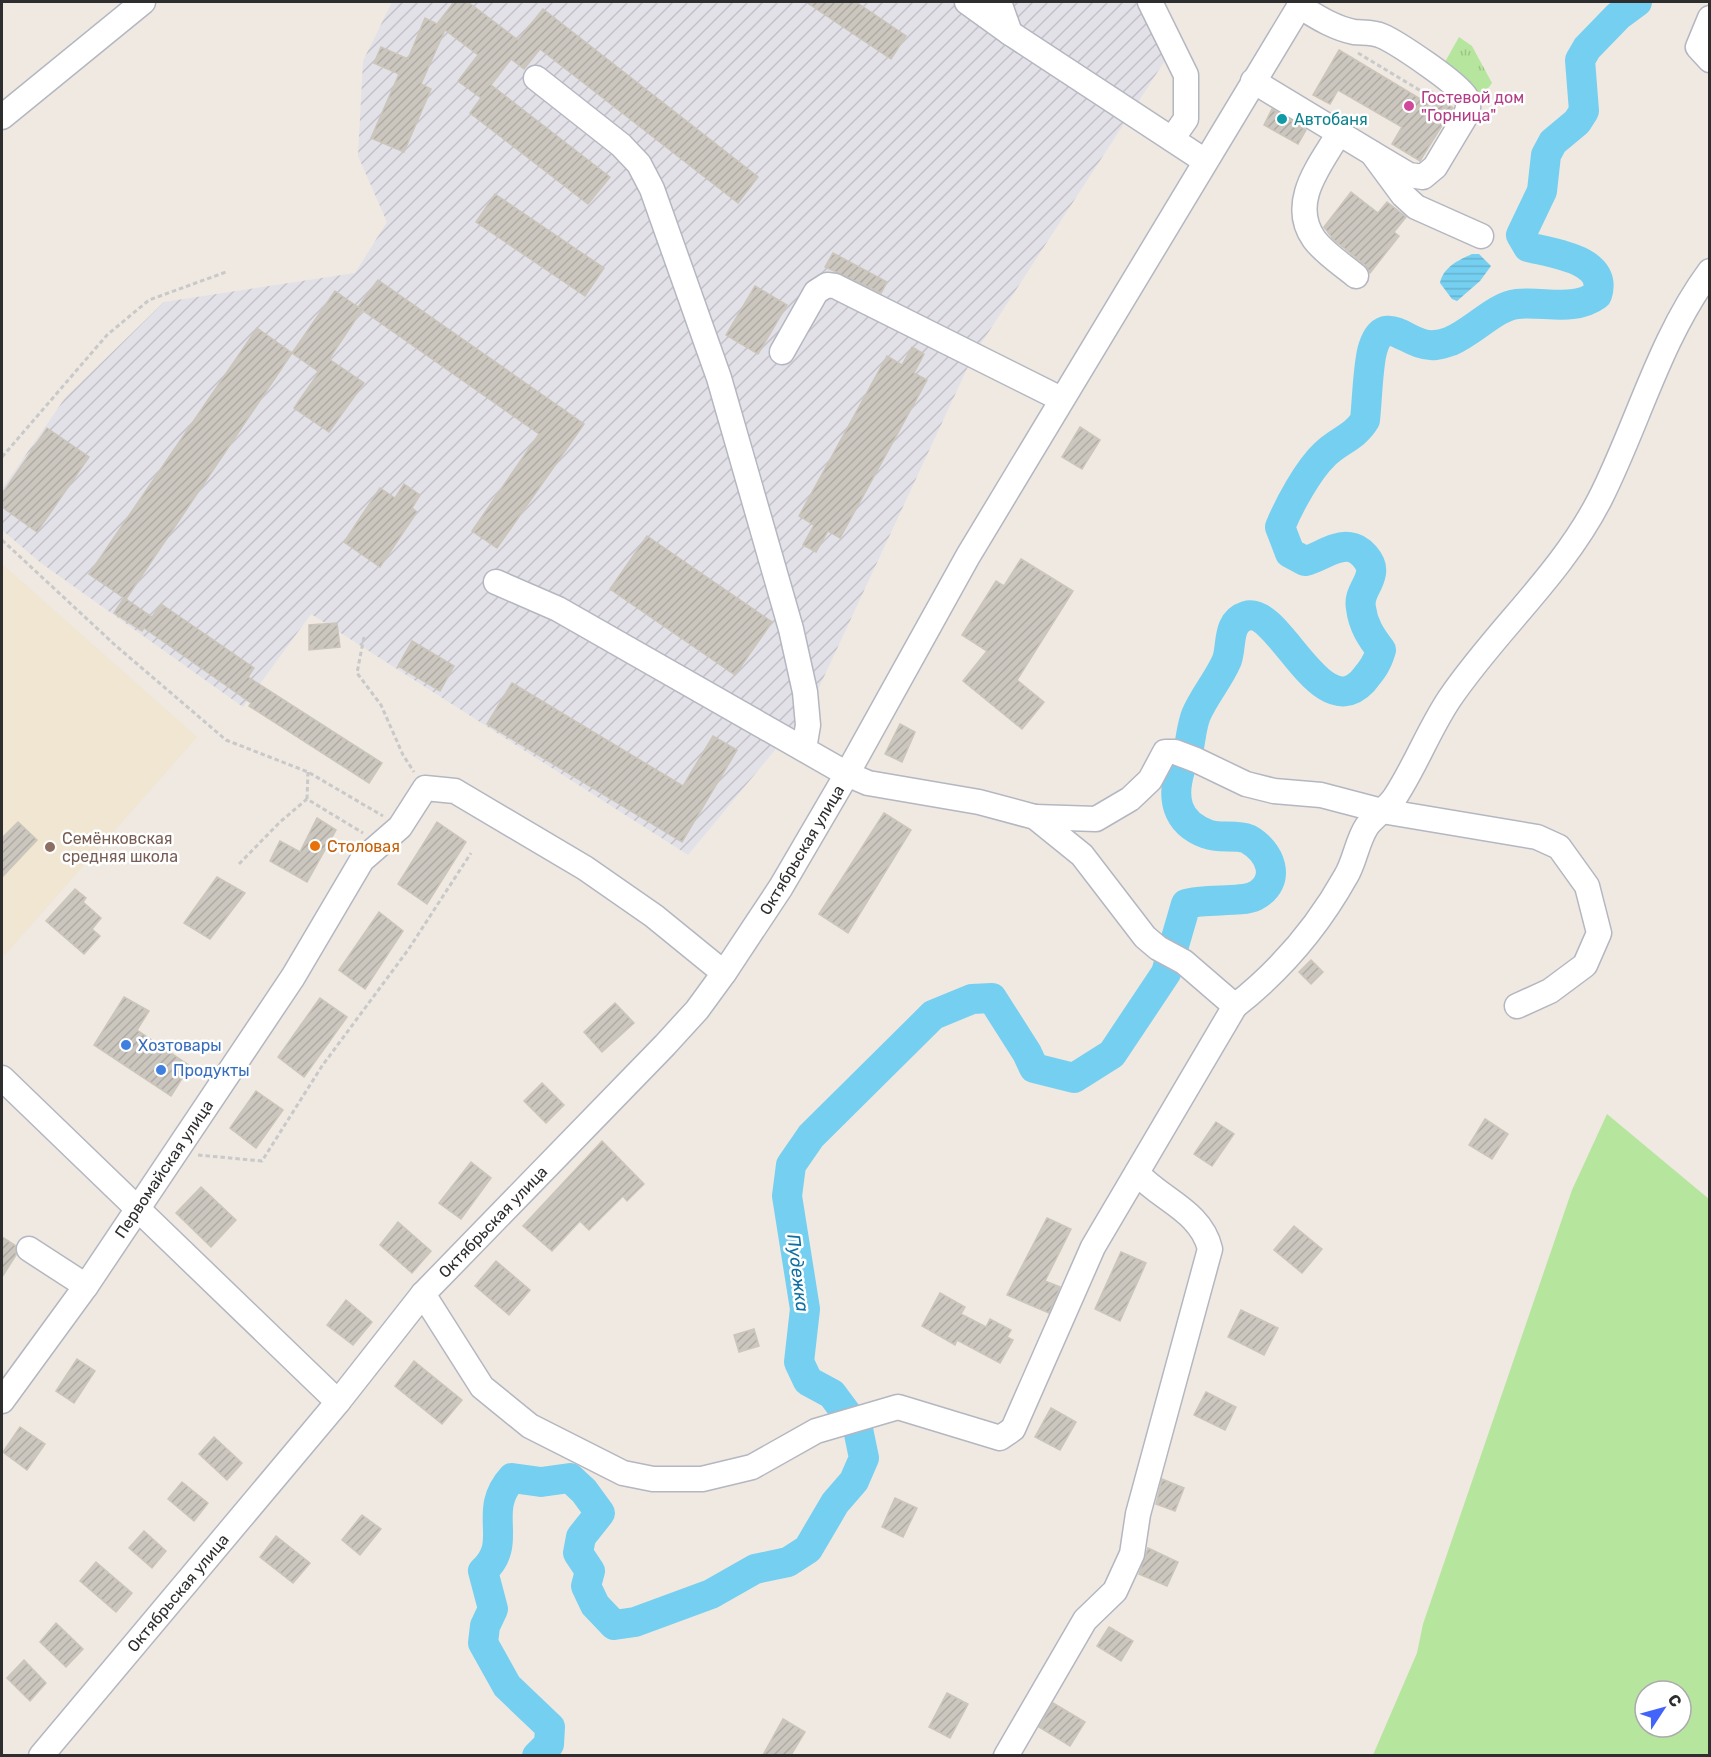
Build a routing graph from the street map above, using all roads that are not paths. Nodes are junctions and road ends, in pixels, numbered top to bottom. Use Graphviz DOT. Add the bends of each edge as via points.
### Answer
graph roads {
  1 [pos="143,2"];
  2 [pos="967,2"];
  3 [pos="999,2"];
  4 [pos="1150,2"];
  5 [pos="1301,4"];
  6 [pos="1710,18"];
  7 [pos="1010,33"];
  8 [pos="1710,60"];
  9 [pos="536,78"];
  10 [pos="1253,81"];
  11 [pos="2,117"];
  12 [pos="1339,133"];
  13 [pos="1172,139"];
  14 [pos="1372,153"];
  15 [pos="1205,161"];
  16 [pos="1481,236"];
  17 [pos="1710,271"];
  18 [pos="1356,276"];
  19 [pos="782,352"];
  20 [pos="1061,399"];
  21 [pos="496,582"];
  22 [pos="804,749"];
  23 [pos="847,774"];
  24 [pos="1382,811"];
  25 [pos="1035,817"];
  26 [pos="724,973"];
  27 [pos="1235,1006"];
  28 [pos="1517,1006"];
  29 [pos="2,1078"];
  30 [pos="1137,1173"];
  31 [pos="137,1209"];
  32 [pos="29,1249"];
  33 [pos="86,1286"];
  34 [pos="423,1294"];
  35 [pos="4,1394"];
  36 [pos="338,1402"];
  37 [pos="41,1755"];
  38 [pos="1006,1755"];
  1 -- 11 [label="street"];
  2 -- 7 [label="street"];
  3 -- 7 [label="street"];
  4 -- 13 [label="street" via="1186,75 1186,119"];
  5 -- 10 [label="street, Октябрьская улица"];
  5 -- 14 [label="street" via="1333,25 1391,40 1454,83 1467,97 1465,117 1435,167 1423,177 1408,175"];
  6 -- 8 [label="street" via="1698,47"];
  7 -- 13 [label="street"];
  9 -- 22 [label="street" via="621,145 639,165 652,189 719,378 791,629 805,692 808,725"];
  10 -- 12 [label="street"];
  10 -- 15 [label="street, Октябрьская улица"];
  12 -- 14 [label="street"];
  12 -- 18 [label="street" via="1307,189 1304,215 1314,240"];
  13 -- 15 [label="street"];
  14 -- 16 [label="street" via="1402,195 1416,207"];
  15 -- 20 [label="street, Октябрьская улица"];
  17 -- 24 [label="street" via="1678,320 1578,539 1468,672 1448,700 1394,799"];
  19 -- 20 [label="street" via="816,292 827,285 836,286"];
  20 -- 23 [label="street, Октябрьская улица"];
  21 -- 22 [label="street" via="558,609"];
  22 -- 23 [label="street"];
  23 -- 25 [label="street" via="868,783 979,802"];
  23 -- 26 [label="street, Октябрьская улица" via="775,897"];
  24 -- 25 [label="street" via="1321,795 1246,784 1186,756 1161,754 1150,780 1130,799 1096,819"];
  24 -- 27 [label="street" via="1367,826 1347,876 1298,949 1271,978"];
  24 -- 28 [label="street" via="1538,837 1559,847 1587,886 1599,933 1585,965 1550,991"];
  25 -- 27 [label="street" via="1082,855 1134,925 1158,948 1185,962"];
  26 -- 31 [label="street, Первомайская улица" via="585,867 455,791 425,788 400,827 362,860 293,977"];
  26 -- 34 [label="street, Октябрьская улица" via="665,1046"];
  27 -- 30 [label="street"];
  29 -- 31 [label="street"];
  30 -- 34 [label="street" via="1093,1247 1013,1430 999,1438 898,1407 816,1431 752,1467 702,1479 653,1479 623,1473 530,1426 482,1387"];
  30 -- 38 [label="street" via="1150,1187 1186,1210 1206,1233 1210,1249 1138,1514 1132,1554 1115,1591 1085,1620"];
  31 -- 33 [label="street, Первомайская улица"];
  31 -- 36 [label="street"];
  32 -- 33 [label="street"];
  33 -- 35 [label="street, Первомайская улица"];
  34 -- 36 [label="street, Октябрьская улица"];
  36 -- 37 [label="street, Октябрьская улица"];
}
